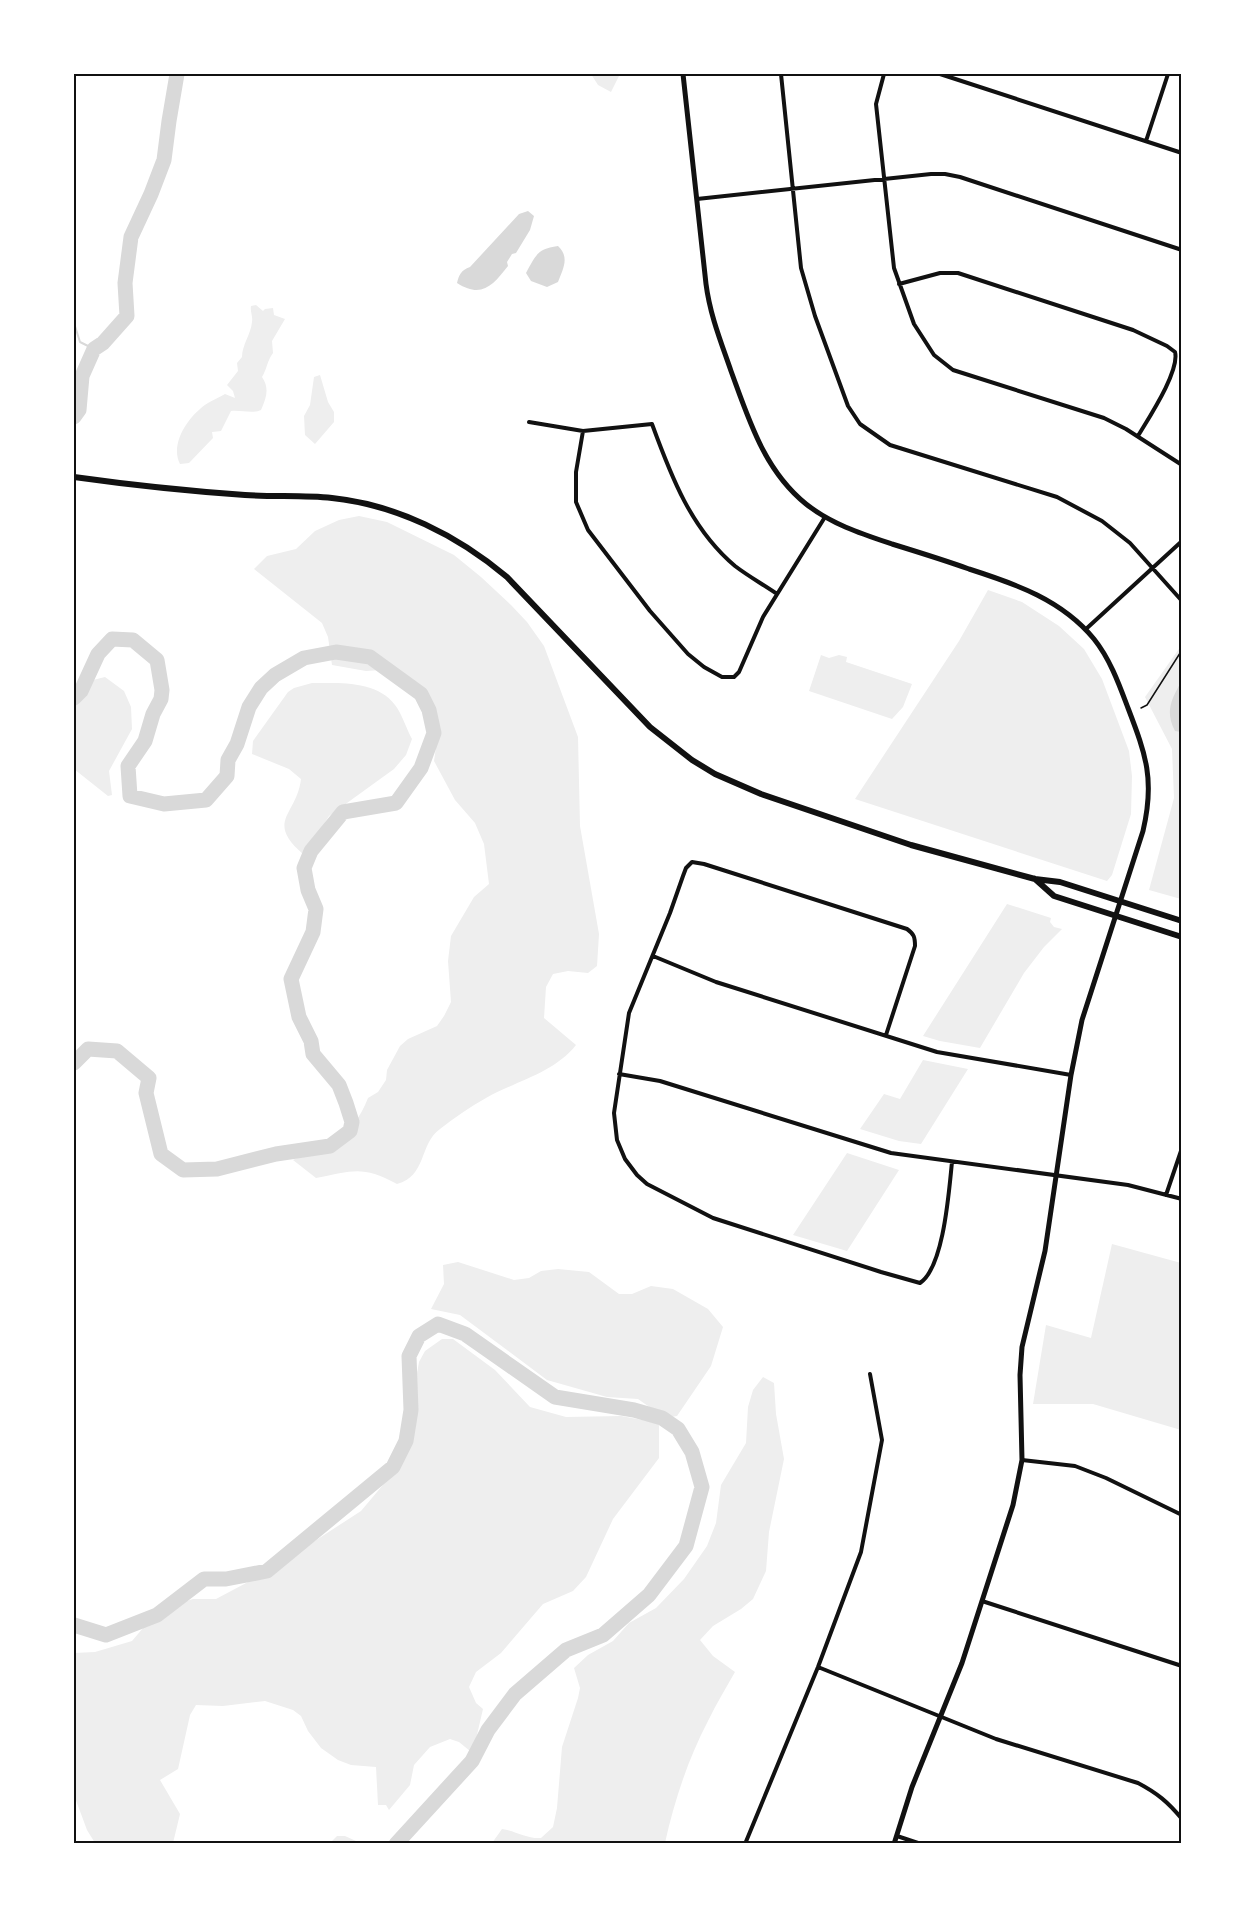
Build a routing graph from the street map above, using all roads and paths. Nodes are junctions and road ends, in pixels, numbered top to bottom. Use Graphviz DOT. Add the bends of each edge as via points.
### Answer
graph roads {
  1 [pos="683,74"];
  2 [pos="781,74"];
  3 [pos="884,74"];
  4 [pos="940,74"];
  5 [pos="1168,74"];
  6 [pos="1146,141"];
  7 [pos="1182,153"];
  8 [pos="883,178"];
  9 [pos="792,188"];
  10 [pos="697,199"];
  11 [pos="1182,250"];
  12 [pos="899,285"];
  13 [pos="529,422"];
  14 [pos="583,432"];
  15 [pos="1138,436"];
  16 [pos="1182,465"];
  17 [pos="76,477"];
  18 [pos="825,517"];
  19 [pos="1182,541"];
  20 [pos="1153,568"];
  21 [pos="777,594"];
  22 [pos="1182,601"];
  23 [pos="1086,629"];
  24 [pos="1182,650"];
  25 [pos="1141,708"];
  26 [pos="1035,879"];
  27 [pos="1120,901"];
  28 [pos="1115,916"];
  29 [pos="1182,921"];
  30 [pos="1182,937"];
  31 [pos="653,956"];
  32 [pos="886,1035"];
  33 [pos="619,1074"];
  34 [pos="1071,1075"];
  35 [pos="1182,1148"];
  36 [pos="952,1162"];
  37 [pos="1056,1175"];
  38 [pos="1166,1195"];
  39 [pos="1182,1199"];
  40 [pos="870,1374"];
  41 [pos="1022,1460"];
  42 [pos="1182,1515"];
  43 [pos="982,1602"];
  44 [pos="1182,1666"];
  45 [pos="818,1667"];
  46 [pos="941,1717"];
  47 [pos="1182,1819"];
  48 [pos="897,1836"];
  49 [pos="745,1844"];
  50 [pos="894,1844"];
  51 [pos="921,1844"];
  1 -- 10 [label="street"];
  2 -- 9 [label="street"];
  3 -- 8 [label="street" via="876,104"];
  4 -- 6 [label="street"];
  5 -- 6 [label="street"];
  6 -- 7 [label="street"];
  8 -- 9 [label="street"];
  8 -- 11 [label="street" via="938,174 960,177"];
  8 -- 12 [label="street" via="892,262"];
  9 -- 10 [label="street"];
  9 -- 20 [label="street" via="801,268 848,406 860,424 890,445 1057,497 1102,521"];
  10 -- 18 [label="street" via="711,312 758,443 792,491"];
  12 -- 15 [label="street" via="914,324 934,355 953,370 1104,417"];
  12 -- 15 [label="street" via="940,273 958,273 1126,328 1167,346 1175,352 1175,366"];
  13 -- 14 [label="street"];
  14 -- 21 [label="street" via="652,424 670,474 698,527 735,566"];
  14 -- 21 [label="street" via="576,502 588,530 688,654 722,677 734,677"];
  15 -- 16 [label="street"];
  17 -- 26 [label="main road" via="135,486 333,498 414,519 458,541 502,572 650,728 708,769 760,794 911,845"];
  18 -- 21 [label="street"];
  18 -- 23 [label="street" via="858,532 1029,590"];
  19 -- 20 [label="street"];
  20 -- 22 [label="street"];
  20 -- 23 [label="street"];
  23 -- 27 [label="street" via="1112,667 1147,763 1148,808"];
  24 -- 25 [label="path" via="1147,705"];
  26 -- 27 [label="main road" via="1060,882"];
  26 -- 28 [label="main road" via="1054,896"];
  27 -- 28 [label="street"];
  27 -- 29 [label="main road"];
  28 -- 30 [label="main road"];
  28 -- 34 [label="street" via="1082,1020"];
  31 -- 32 [label="street" via="716,982"];
  31 -- 32 [label="street" via="682,876 692,862 907,929 915,938 915,946"];
  31 -- 33 [label="street" via="629,1012"];
  32 -- 34 [label="street" via="937,1052"];
  33 -- 36 [label="street" via="660,1081 891,1153"];
  33 -- 36 [label="street" via="614,1106 617,1140 629,1165 647,1184 713,1218 914,1282 920,1283 928,1275 938,1249"];
  34 -- 37 [label="street"];
  35 -- 38 [label="street"];
  36 -- 37 [label="street"];
  37 -- 38 [label="street" via="1128,1185"];
  37 -- 41 [label="street" via="1045,1251 1021,1358"];
  38 -- 39 [label="street"];
  40 -- 45 [label="street" via="882,1440 879,1460 861,1552"];
  41 -- 42 [label="street" via="1075,1467"];
  41 -- 43 [label="street" via="1013,1505"];
  43 -- 44 [label="street"];
  43 -- 46 [label="street"];
  45 -- 46 [label="street"];
  45 -- 49 [label="street"];
  46 -- 47 [label="street" via="996,1739 1138,1783 1157,1793"];
  46 -- 48 [label="street"];
  48 -- 50 [label="street"];
  48 -- 51 [label="street"];
}
